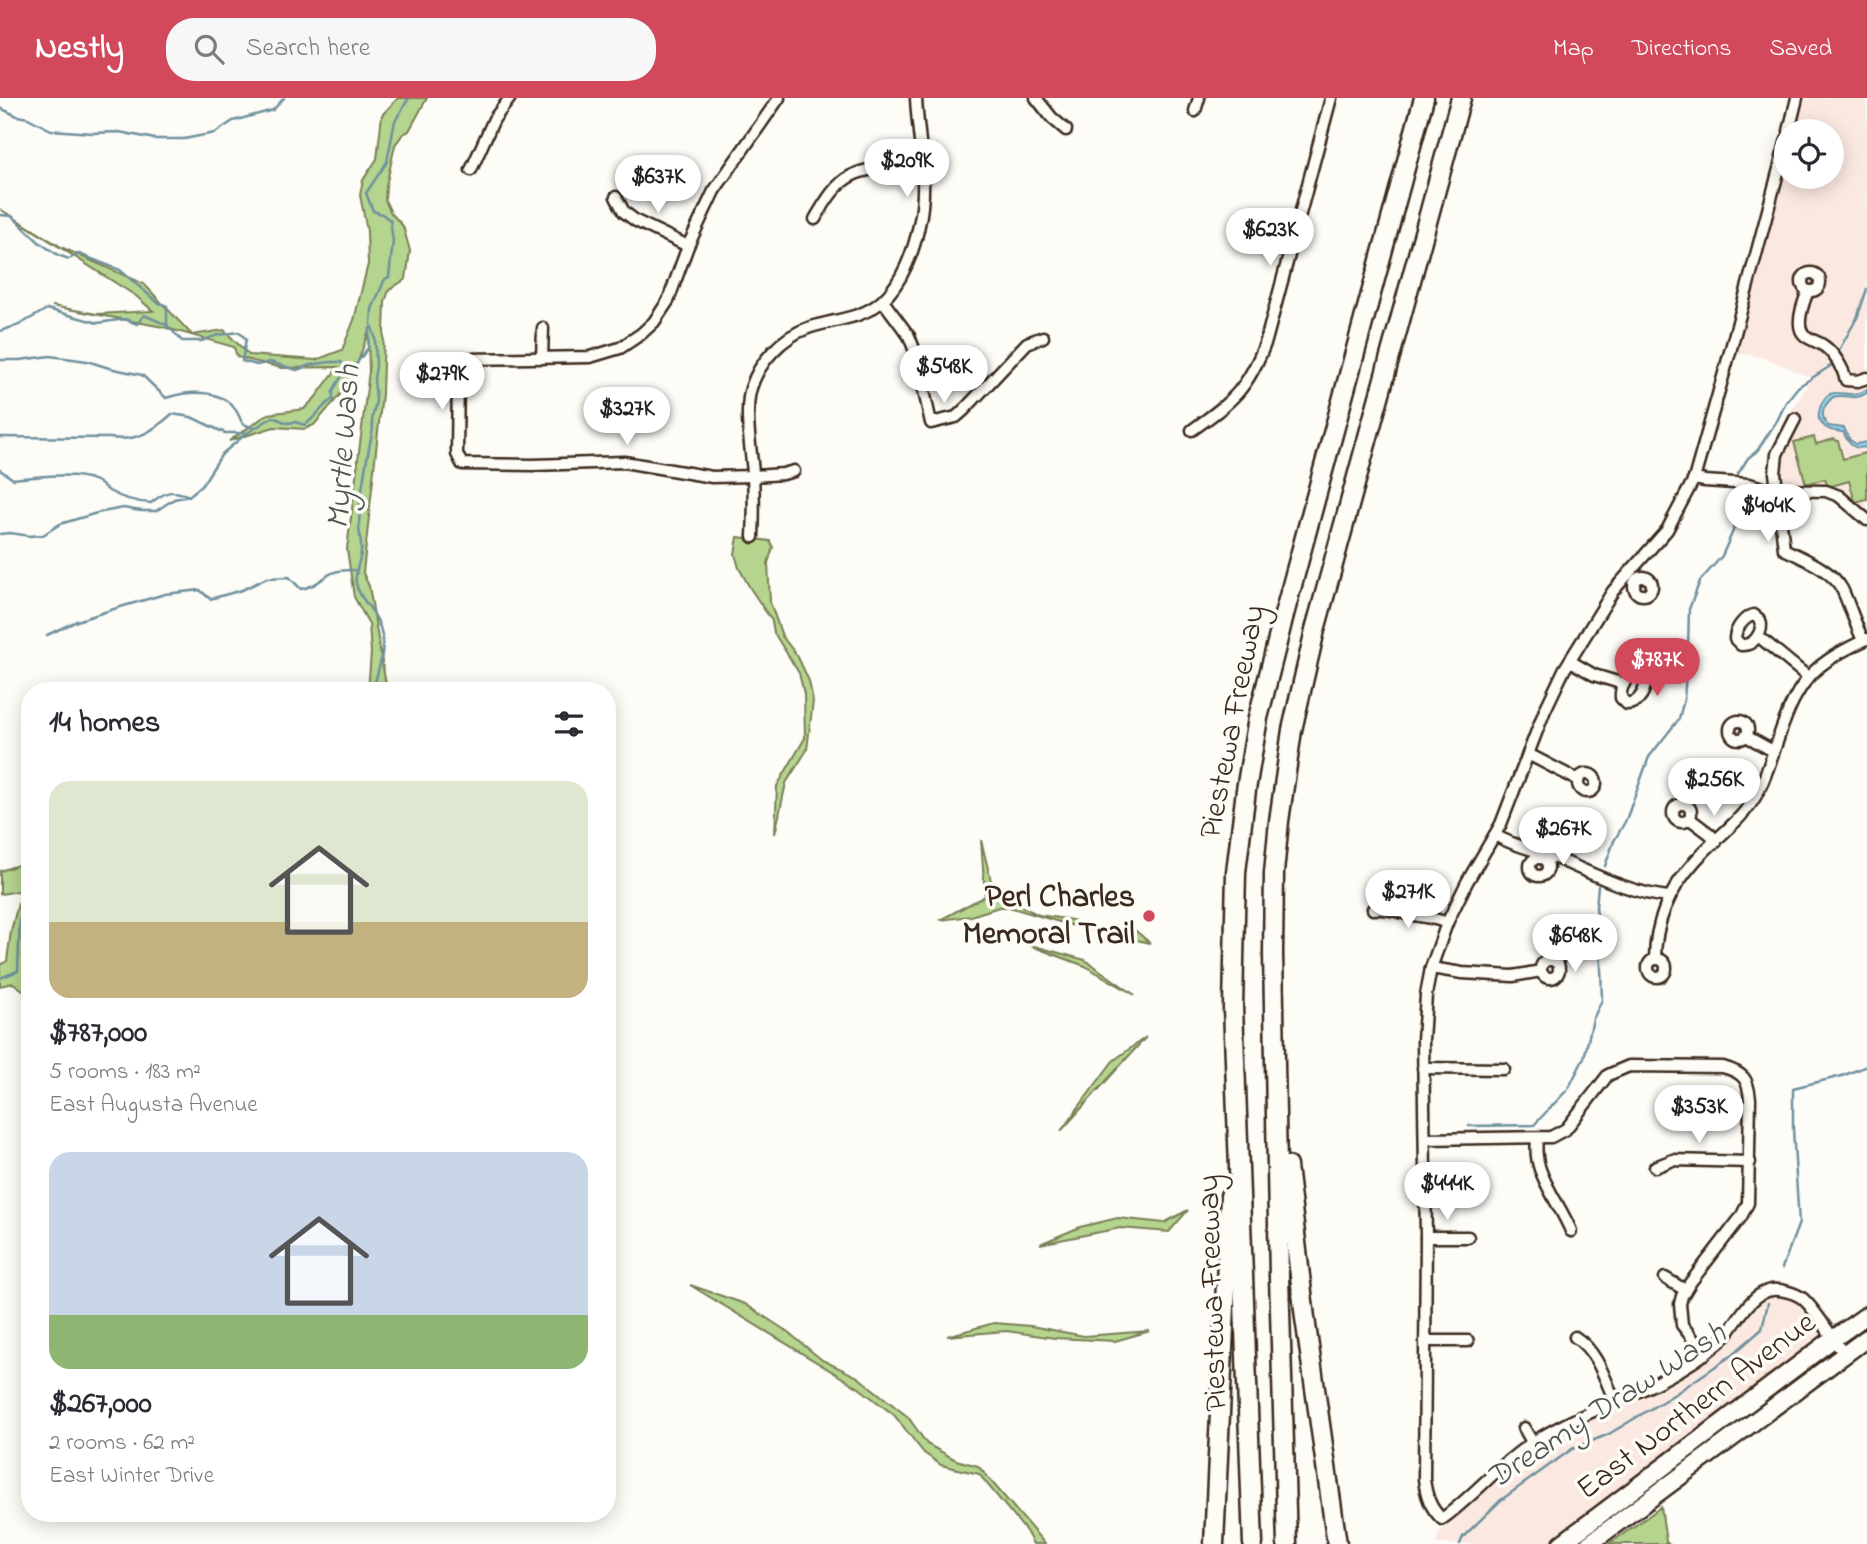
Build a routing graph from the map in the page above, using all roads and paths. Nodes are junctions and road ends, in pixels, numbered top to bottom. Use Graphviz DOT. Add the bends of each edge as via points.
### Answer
graph roads {
  1 [pos="510,98"];
  2 [pos="779,98"];
  3 [pos="916,98"];
  4 [pos="1036,98"];
  5 [pos="1199,98"];
  6 [pos="1331,98"];
  7 [pos="1424,98"];
  8 [pos="1461,98"];
  9 [pos="1797,98"];
  10 [pos="1195,111"];
  11 [pos="1792,119"];
  12 [pos="1066,130"];
  13 [pos="923,166"];
  14 [pos="471,170"];
  15 [pos="1774,188"];
  16 [pos="616,197"];
  17 [pos="815,219"];
  18 [pos="688,246"];
  19 [pos="1808,291"];
  20 [pos="883,301"];
  21 [pos="542,328"];
  22 [pos="1043,337"];
  23 [pos="542,358"];
  24 [pos="1867,378"];
  25 [pos="1796,419"];
  26 [pos="1192,430"];
  27 [pos="794,471"];
  28 [pos="753,476"];
  29 [pos="1694,479"];
  30 [pos="1776,489"];
  31 [pos="1867,520"];
  32 [pos="753,537"];
  33 [pos="1758,636"];
  34 [pos="1865,640"];
  35 [pos="1570,661"];
  36 [pos="1808,677"];
  37 [pos="1624,684"];
  38 [pos="1746,736"];
  39 [pos="1773,751"];
  40 [pos="1528,754"];
  41 [pos="1578,780"];
  42 [pos="1690,819"];
  43 [pos="1495,835"];
  44 [pos="1716,842"];
  45 [pos="1668,897"];
  46 [pos="1373,909"];
  47 [pos="1447,923"];
  48 [pos="1655,958"];
  49 [pos="1432,968"];
  50 [pos="1541,971"];
  51 [pos="1423,1068"];
  52 [pos="1504,1069"];
  53 [pos="1276,1084"];
  54 [pos="1236,1091"];
  55 [pos="1537,1138"];
  56 [pos="1425,1139"];
  57 [pos="1750,1162"];
  58 [pos="1656,1167"];
  59 [pos="1571,1231"];
  60 [pos="1426,1237"];
  61 [pos="1468,1237"];
  62 [pos="1665,1278"];
  63 [pos="1685,1290"];
  64 [pos="1867,1315"];
  65 [pos="1575,1337"];
  66 [pos="1867,1338"];
  67 [pos="1833,1339"];
  68 [pos="1425,1341"];
  69 [pos="1468,1341"];
  70 [pos="1705,1354"];
  71 [pos="1844,1354"];
  72 [pos="1615,1402"];
  73 [pos="1524,1428"];
  74 [pos="1532,1443"];
  75 [pos="1214,1544"];
  76 [pos="1253,1544"];
  77 [pos="1287,1544"];
  78 [pos="1337,1544"];
  79 [pos="1561,1544"];
  80 [pos="1589,1544"];
  1 -- 14 [label="street" via="494,119"];
  2 -- 18 [label="street" via="715,191"];
  3 -- 13 [label="street"];
  4 -- 12 [label="street"];
  5 -- 10 [label="street"];
  6 -- 26 [label="street" via="1259,360 1227,405"];
  7 -- 54 [label="highway, Piestewa Freeway" via="1258,718 1236,872"];
  8 -- 53 [label="highway, Piestewa Freeway" via="1315,629 1292,730 1274,873"];
  9 -- 11 [label="street"];
  13 -- 17 [label="street" via="865,170 850,176"];
  13 -- 20 [label="street" via="919,226 910,257"];
  15 -- 29 [label="street"];
  16 -- 18 [label="street" via="636,221"];
  18 -- 23 [label="street" via="668,301 641,334 604,354"];
  19 -- 24 [label="street" via="1801,330 1835,357 1846,380"];
  20 -- 22 [label="street" via="909,336 931,423 956,417 1027,344"];
  20 -- 28 [label="street" via="866,312 806,328 763,363 750,389"];
  21 -- 23 [label="street"];
  23 -- 28 [label="street" via="463,359 458,369 457,454 461,464 624,462 712,477"];
  25 -- 30 [label="street" via="1777,454"];
  27 -- 28 [label="street"];
  28 -- 32 [label="street"];
  29 -- 30 [label="street"];
  29 -- 35 [label="street" via="1667,530 1632,577 1613,592"];
  30 -- 31 [label="street" via="1826,491"];
  30 -- 34 [label="street" via="1784,549 1811,562 1841,587"];
  33 -- 36 [label="street"];
  34 -- 36 [label="street"];
  35 -- 37 [label="street"];
  35 -- 40 [label="street"];
  36 -- 39 [label="street"];
  38 -- 39 [label="street"];
  39 -- 44 [label="street" via="1759,790 1743,815"];
  40 -- 41 [label="street"];
  40 -- 43 [label="street"];
  42 -- 44 [label="street"];
  43 -- 45 [label="street" via="1621,886"];
  43 -- 47 [label="street"];
  44 -- 45 [label="street"];
  45 -- 48 [label="street"];
  46 -- 47 [label="street" via="1387,908"];
  47 -- 49 [label="street"];
  49 -- 50 [label="street" via="1513,976"];
  49 -- 51 [label="street"];
  51 -- 52 [label="street"];
  51 -- 56 [label="street"];
  53 -- 77 [label="highway, Piestewa Freeway"];
  53 -- 78 [label="highway"];
  54 -- 75 [label="highway"];
  54 -- 76 [label="highway, Piestewa Freeway"];
  55 -- 56 [label="street"];
  55 -- 57 [label="street" via="1566,1129 1608,1075 1629,1066 1723,1067 1742,1075 1748,1084"];
  55 -- 59 [label="street" via="1539,1169"];
  56 -- 60 [label="street"];
  57 -- 58 [label="street" via="1673,1160"];
  57 -- 63 [label="street" via="1745,1210"];
  60 -- 61 [label="street"];
  60 -- 68 [label="street"];
  62 -- 63 [label="street"];
  63 -- 70 [label="street" via="1680,1304 1682,1325"];
  64 -- 67 [label="main road, East Northern Avenue"];
  65 -- 72 [label="street" via="1591,1351"];
  66 -- 71 [label="main road, East Northern Avenue"];
  67 -- 70 [label="street" via="1802,1298 1771,1290 1756,1297 1726,1336"];
  67 -- 71 [label="street"];
  67 -- 79 [label="main road, East Northern Avenue"];
  68 -- 69 [label="street"];
  68 -- 74 [label="street" via="1424,1479 1436,1513 1442,1518"];
  70 -- 72 [label="street"];
  71 -- 80 [label="main road, East Northern Avenue"];
  72 -- 74 [label="street"];
  73 -- 74 [label="street"];
}
